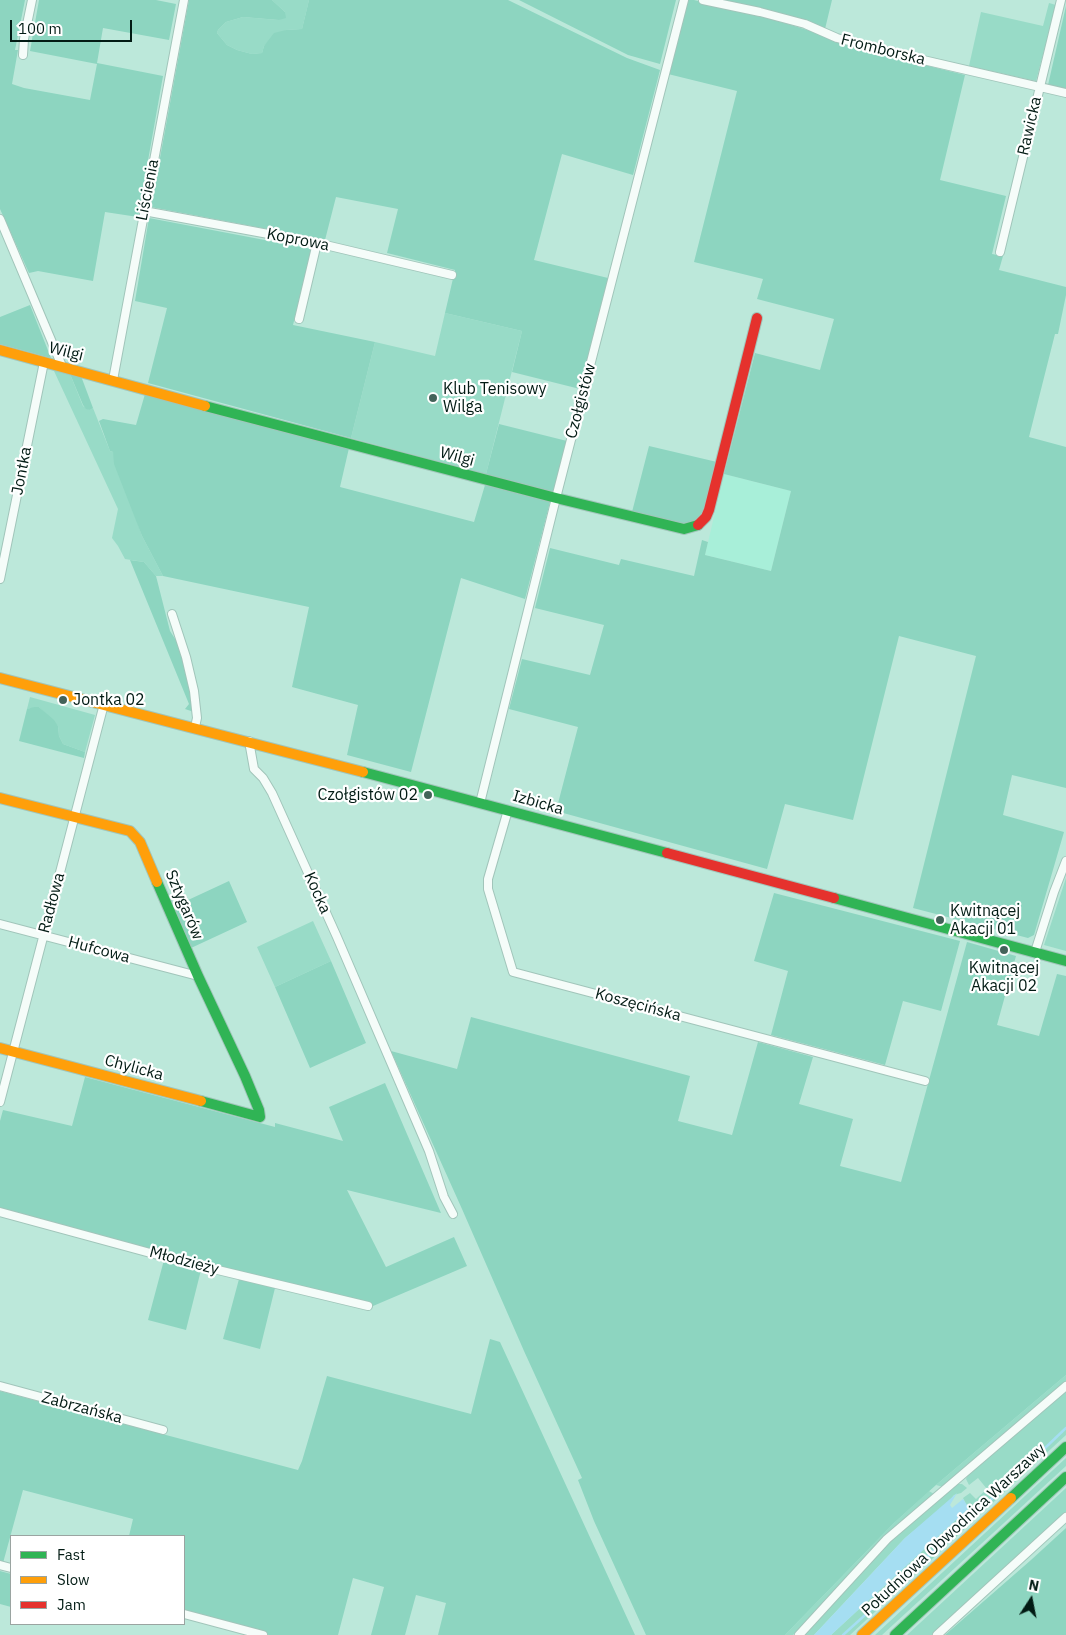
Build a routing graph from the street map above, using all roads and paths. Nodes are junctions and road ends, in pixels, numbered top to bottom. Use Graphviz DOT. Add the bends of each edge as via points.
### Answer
graph roads {
  1 [pos="32,0"];
  2 [pos="184,0"];
  3 [pos="684,0"];
  4 [pos="703,0"];
  5 [pos="1061,0"];
  6 [pos="23,55"];
  7 [pos="1040,86"];
  8 [pos="1066,93"];
  9 [pos="144,211"];
  10 [pos="0,219"];
  11 [pos="317,243"];
  12 [pos="1000,252"];
  13 [pos="452,275"];
  14 [pos="758,318"];
  15 [pos="299,319"];
  16 [pos="0,350"];
  17 [pos="44,362"];
  18 [pos="62,366"];
  19 [pos="113,380"];
  20 [pos="556,498"];
  21 [pos="0,579"];
  22 [pos="172,614"];
  23 [pos="0,678"];
  24 [pos="104,704"];
  25 [pos="195,727"];
  26 [pos="248,741"];
  27 [pos="0,798"];
  28 [pos="480,803"];
  29 [pos="508,810"];
  30 [pos="75,817"];
  31 [pos="1066,861"];
  32 [pos="0,924"];
  33 [pos="43,936"];
  34 [pos="1035,952"];
  35 [pos="1066,961"];
  36 [pos="198,976"];
  37 [pos="0,1048"];
  38 [pos="13,1051"];
  39 [pos="925,1081"];
  40 [pos="0,1102"];
  41 [pos="260,1117"];
  42 [pos="0,1212"];
  43 [pos="453,1214"];
  44 [pos="368,1306"];
  45 [pos="0,1386"];
  46 [pos="1066,1386"];
  47 [pos="164,1430"];
  48 [pos="1066,1447"];
  49 [pos="1066,1477"];
  50 [pos="1066,1517"];
  51 [pos="185,1614"];
  52 [pos="262,1635"];
  53 [pos="799,1635"];
  54 [pos="862,1635"];
  55 [pos="895,1635"];
  56 [pos="937,1635"];
  1 -- 6 [label="street"];
  2 -- 9 [label="street, Liścienia"];
  3 -- 20 [label="street, Czołgistów"];
  4 -- 7 [label="street, Fromborska" via="760,12 836,38 906,56"];
  5 -- 7 [label="street, Rawicka"];
  7 -- 8 [label="street, Fromborska"];
  7 -- 12 [label="street, Rawicka"];
  9 -- 11 [label="street, Koprowa"];
  9 -- 19 [label="street, Liścienia"];
  10 -- 18 [label="street"];
  11 -- 13 [label="street, Koprowa"];
  11 -- 15 [label="street"];
  14 -- 20 [label="main road, Wilgi" via="709,510 702,522 684,529"];
  16 -- 17 [label="main road, Wilgi"];
  17 -- 18 [label="main road, Wilgi"];
  17 -- 21 [label="street, Jontka"];
  18 -- 19 [label="main road, Wilgi"];
  19 -- 20 [label="main road, Wilgi"];
  20 -- 28 [label="street, Czołgistów"];
  22 -- 25 [label="street" via="194,691"];
  23 -- 24 [label="main road, Izbicka"];
  24 -- 25 [label="main road, Izbicka"];
  24 -- 30 [label="street, Radłowa"];
  25 -- 26 [label="main road, Izbicka"];
  26 -- 28 [label="main road, Izbicka"];
  26 -- 43 [label="street, Kocka" via="254,769 272,793 337,937"];
  27 -- 30 [label="main road, Sztygarów"];
  28 -- 29 [label="main road, Izbicka"];
  29 -- 34 [label="main road, Izbicka"];
  29 -- 39 [label="street, Koszęcińska" via="488,889 513,972"];
  30 -- 33 [label="street, Radłowa"];
  30 -- 36 [label="main road, Sztygarów" via="130,831 136,836"];
  31 -- 34 [label="street"];
  32 -- 33 [label="street, Hufcowa"];
  33 -- 36 [label="street, Hufcowa"];
  33 -- 38 [label="street, Radłowa"];
  34 -- 35 [label="main road, Izbicka"];
  36 -- 41 [label="main road, Sztygarów" via="245,1076"];
  37 -- 38 [label="main road, Chylicka"];
  38 -- 40 [label="street, Radłowa"];
  38 -- 41 [label="main road, Chylicka"];
  42 -- 44 [label="street, Młodzieży" via="176,1260"];
  45 -- 47 [label="street, Zabrzańska"];
  46 -- 53 [label="street" via="887,1539"];
  48 -- 54 [label="main road, Południowa Obwodnica Warszawy"];
  49 -- 55 [label="main road"];
  50 -- 56 [label="street"];
  51 -- 52 [label="street"];
}
